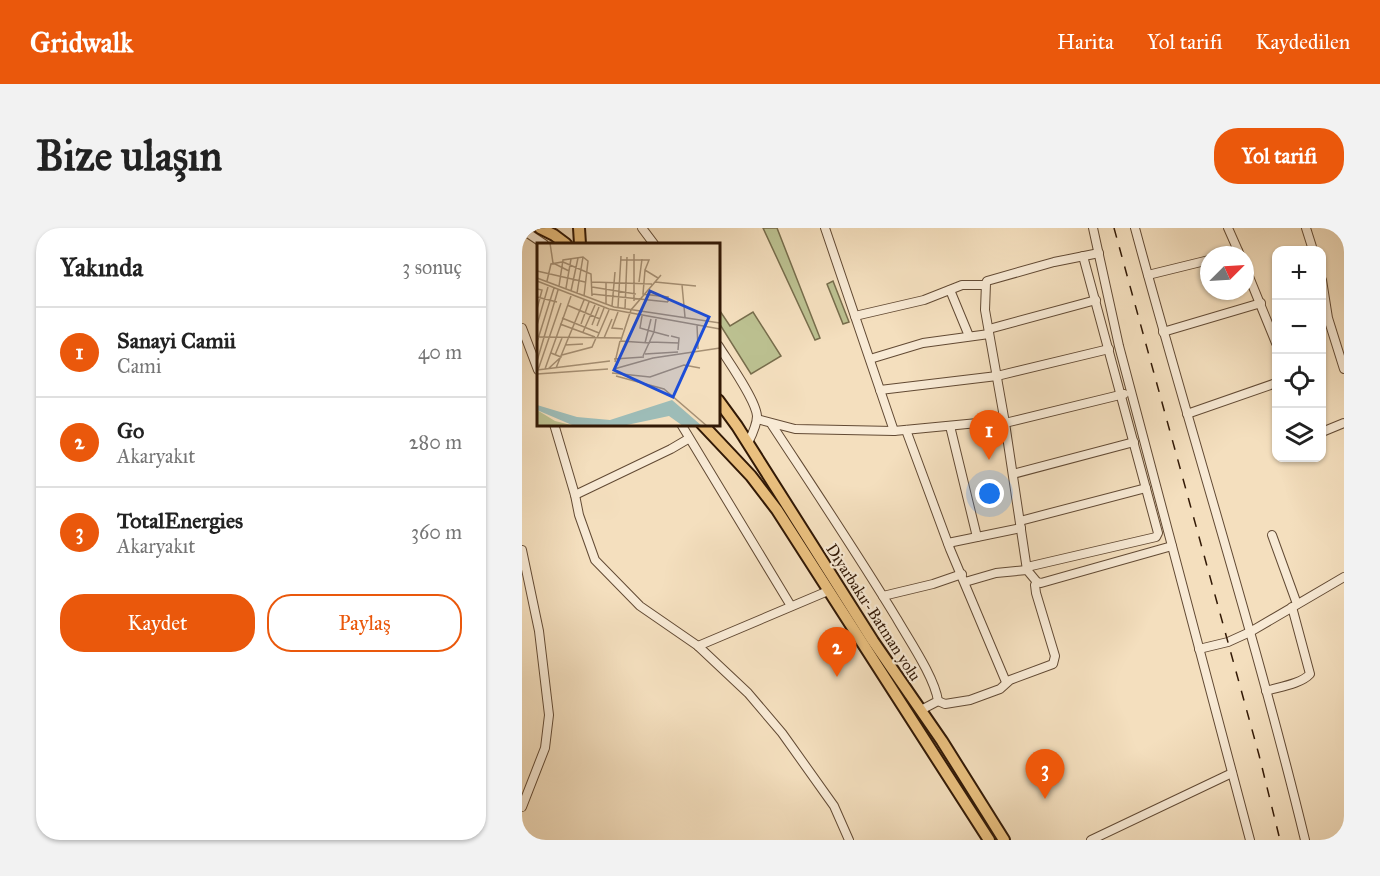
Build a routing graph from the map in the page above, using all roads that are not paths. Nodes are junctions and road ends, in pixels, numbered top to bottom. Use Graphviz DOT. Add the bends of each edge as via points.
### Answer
graph roads {
  1 [pos="525,228"];
  2 [pos="540,228"];
  3 [pos="579,228"];
  4 [pos="642,228"];
  5 [pos="825,228"];
  6 [pos="1093,228"];
  7 [pos="1135,228"];
  8 [pos="1228,228"];
  9 [pos="1306,228"];
  10 [pos="542,243"];
  11 [pos="565,243"];
  12 [pos="580,243"];
  13 [pos="653,243"];
  14 [pos="1236,246"];
  15 [pos="1311,246"];
  16 [pos="1099,253"];
  17 [pos="1083,256"];
  18 [pos="1200,262"];
  19 [pos="1148,274"];
  20 [pos="985,285"];
  21 [pos="1254,287"];
  22 [pos="950,290"];
  23 [pos="1096,300"];
  24 [pos="1325,300"];
  25 [pos="1261,303"];
  26 [pos="855,316"];
  27 [pos="522,328"];
  28 [pos="989,331"];
  29 [pos="1163,332"];
  30 [pos="1272,332"];
  31 [pos="969,336"];
  32 [pos="720,348"];
  33 [pos="1109,349"];
  34 [pos="870,359"];
  35 [pos="537,367"];
  36 [pos="1344,369"];
  37 [pos="997,376"];
  38 [pos="1272,384"];
  39 [pos="880,390"];
  40 [pos="1131,393"];
  41 [pos="1121,395"];
  42 [pos="720,403"];
  43 [pos="1186,414"];
  44 [pos="757,419"];
  45 [pos="1005,423"];
  46 [pos="1344,423"];
  47 [pos="772,425"];
  48 [pos="555,426"];
  49 [pos="682,426"];
  50 [pos="704,426"];
  51 [pos="950,426"];
  52 [pos="906,430"];
  53 [pos="1326,430"];
  54 [pos="894,431"];
  55 [pos="688,439"];
  56 [pos="1134,442"];
  57 [pos="748,443"];
  58 [pos="1013,474"];
  59 [pos="1146,488"];
  60 [pos="575,495"];
  61 [pos="1021,524"];
  62 [pos="1272,535"];
  63 [pos="977,537"];
  64 [pos="948,543"];
  65 [pos="1172,546"];
  66 [pos="522,550"];
  67 [pos="1027,568"];
  68 [pos="1344,577"];
  69 [pos="964,578"];
  70 [pos="1037,582"];
  71 [pos="828,591"];
  72 [pos="883,596"];
  73 [pos="1295,605"];
  74 [pos="791,606"];
  75 [pos="1250,632"];
  76 [pos="698,646"];
  77 [pos="1199,649"];
  78 [pos="1006,682"];
  79 [pos="1266,691"];
  80 [pos="938,701"];
  81 [pos="921,710"];
  82 [pos="1232,773"];
  83 [pos="522,807"];
  84 [pos="849,840"];
  85 [pos="989,840"];
  86 [pos="1004,840"];
  87 [pos="1091,840"];
  88 [pos="1250,840"];
  89 [pos="1305,840"];
  1 -- 10 [label="street"];
  2 -- 11 [label="highway"];
  3 -- 12 [label="highway"];
  4 -- 13 [label="street"];
  5 -- 26 [label="street"];
  6 -- 16 [label="street"];
  7 -- 19 [label="street"];
  8 -- 14 [label="street"];
  9 -- 15 [label="street"];
  16 -- 17 [label="street"];
  16 -- 40 [label="street"];
  17 -- 20 [label="street" via="987,281"];
  17 -- 23 [label="street"];
  18 -- 19 [label="street"];
  19 -- 29 [label="street"];
  20 -- 22 [label="street" via="967,284"];
  20 -- 28 [label="street"];
  21 -- 25 [label="street"];
  22 -- 26 [label="street" via="914,303"];
  22 -- 31 [label="street"];
  23 -- 28 [label="street"];
  23 -- 33 [label="street"];
  24 -- 36 [label="street"];
  25 -- 29 [label="street"];
  25 -- 30 [label="street"];
  26 -- 34 [label="street"];
  27 -- 35 [label="street"];
  28 -- 31 [label="street"];
  28 -- 37 [label="street"];
  29 -- 43 [label="street"];
  31 -- 34 [label="street" via="923,343"];
  32 -- 44 [label="street" via="749,396"];
  33 -- 37 [label="street"];
  33 -- 41 [label="street"];
  34 -- 39 [label="street"];
  37 -- 39 [label="street"];
  37 -- 45 [label="street"];
  38 -- 43 [label="street"];
  39 -- 54 [label="street"];
  40 -- 41 [label="street"];
  40 -- 65 [label="street"];
  41 -- 45 [label="street"];
  41 -- 56 [label="street"];
  42 -- 57 [label="highway, Diyarbakır-Batman yolu"];
  43 -- 75 [label="street"];
  44 -- 47 [label="street"];
  44 -- 57 [label="street"];
  45 -- 51 [label="street"];
  45 -- 58 [label="street"];
  46 -- 53 [label="street"];
  47 -- 54 [label="street"];
  47 -- 72 [label="street"];
  48 -- 60 [label="street"];
  49 -- 55 [label="street"];
  50 -- 71 [label="highway, Diyarbakır-Batman yolu" via="766,495"];
  51 -- 52 [label="street"];
  51 -- 63 [label="street"];
  52 -- 54 [label="street"];
  52 -- 64 [label="street"];
  55 -- 60 [label="street"];
  55 -- 74 [label="street"];
  56 -- 58 [label="street"];
  56 -- 59 [label="street"];
  57 -- 81 [label="highway, Diyarbakır-Batman yolu"];
  58 -- 61 [label="street"];
  59 -- 61 [label="street"];
  59 -- 67 [label="street" via="1156,537"];
  60 -- 76 [label="street" via="596,560 640,606"];
  61 -- 63 [label="street"];
  61 -- 67 [label="street"];
  62 -- 73 [label="street"];
  63 -- 64 [label="street"];
  64 -- 69 [label="street"];
  65 -- 70 [label="street"];
  65 -- 77 [label="street"];
  66 -- 83 [label="street" via="539,631 549,715 545,748"];
  67 -- 69 [label="street"];
  67 -- 70 [label="street"];
  68 -- 73 [label="street"];
  69 -- 72 [label="street"];
  69 -- 78 [label="street"];
  70 -- 78 [label="street" via="1036,593 1054,661 1049,667"];
  71 -- 74 [label="street"];
  71 -- 85 [label="highway, Diyarbakır-Batman yolu"];
  72 -- 80 [label="street" via="917,654"];
  73 -- 75 [label="street"];
  73 -- 79 [label="street" via="1310,674"];
  74 -- 76 [label="street"];
  75 -- 77 [label="street"];
  75 -- 79 [label="street"];
  76 -- 84 [label="street" via="748,693 782,733 834,806"];
  77 -- 82 [label="street"];
  78 -- 80 [label="street" via="1000,689 970,700 945,705"];
  79 -- 89 [label="street"];
  80 -- 81 [label="street"];
  81 -- 86 [label="highway, Diyarbakır-Batman yolu"];
  82 -- 87 [label="street"];
  82 -- 88 [label="street"];
}
